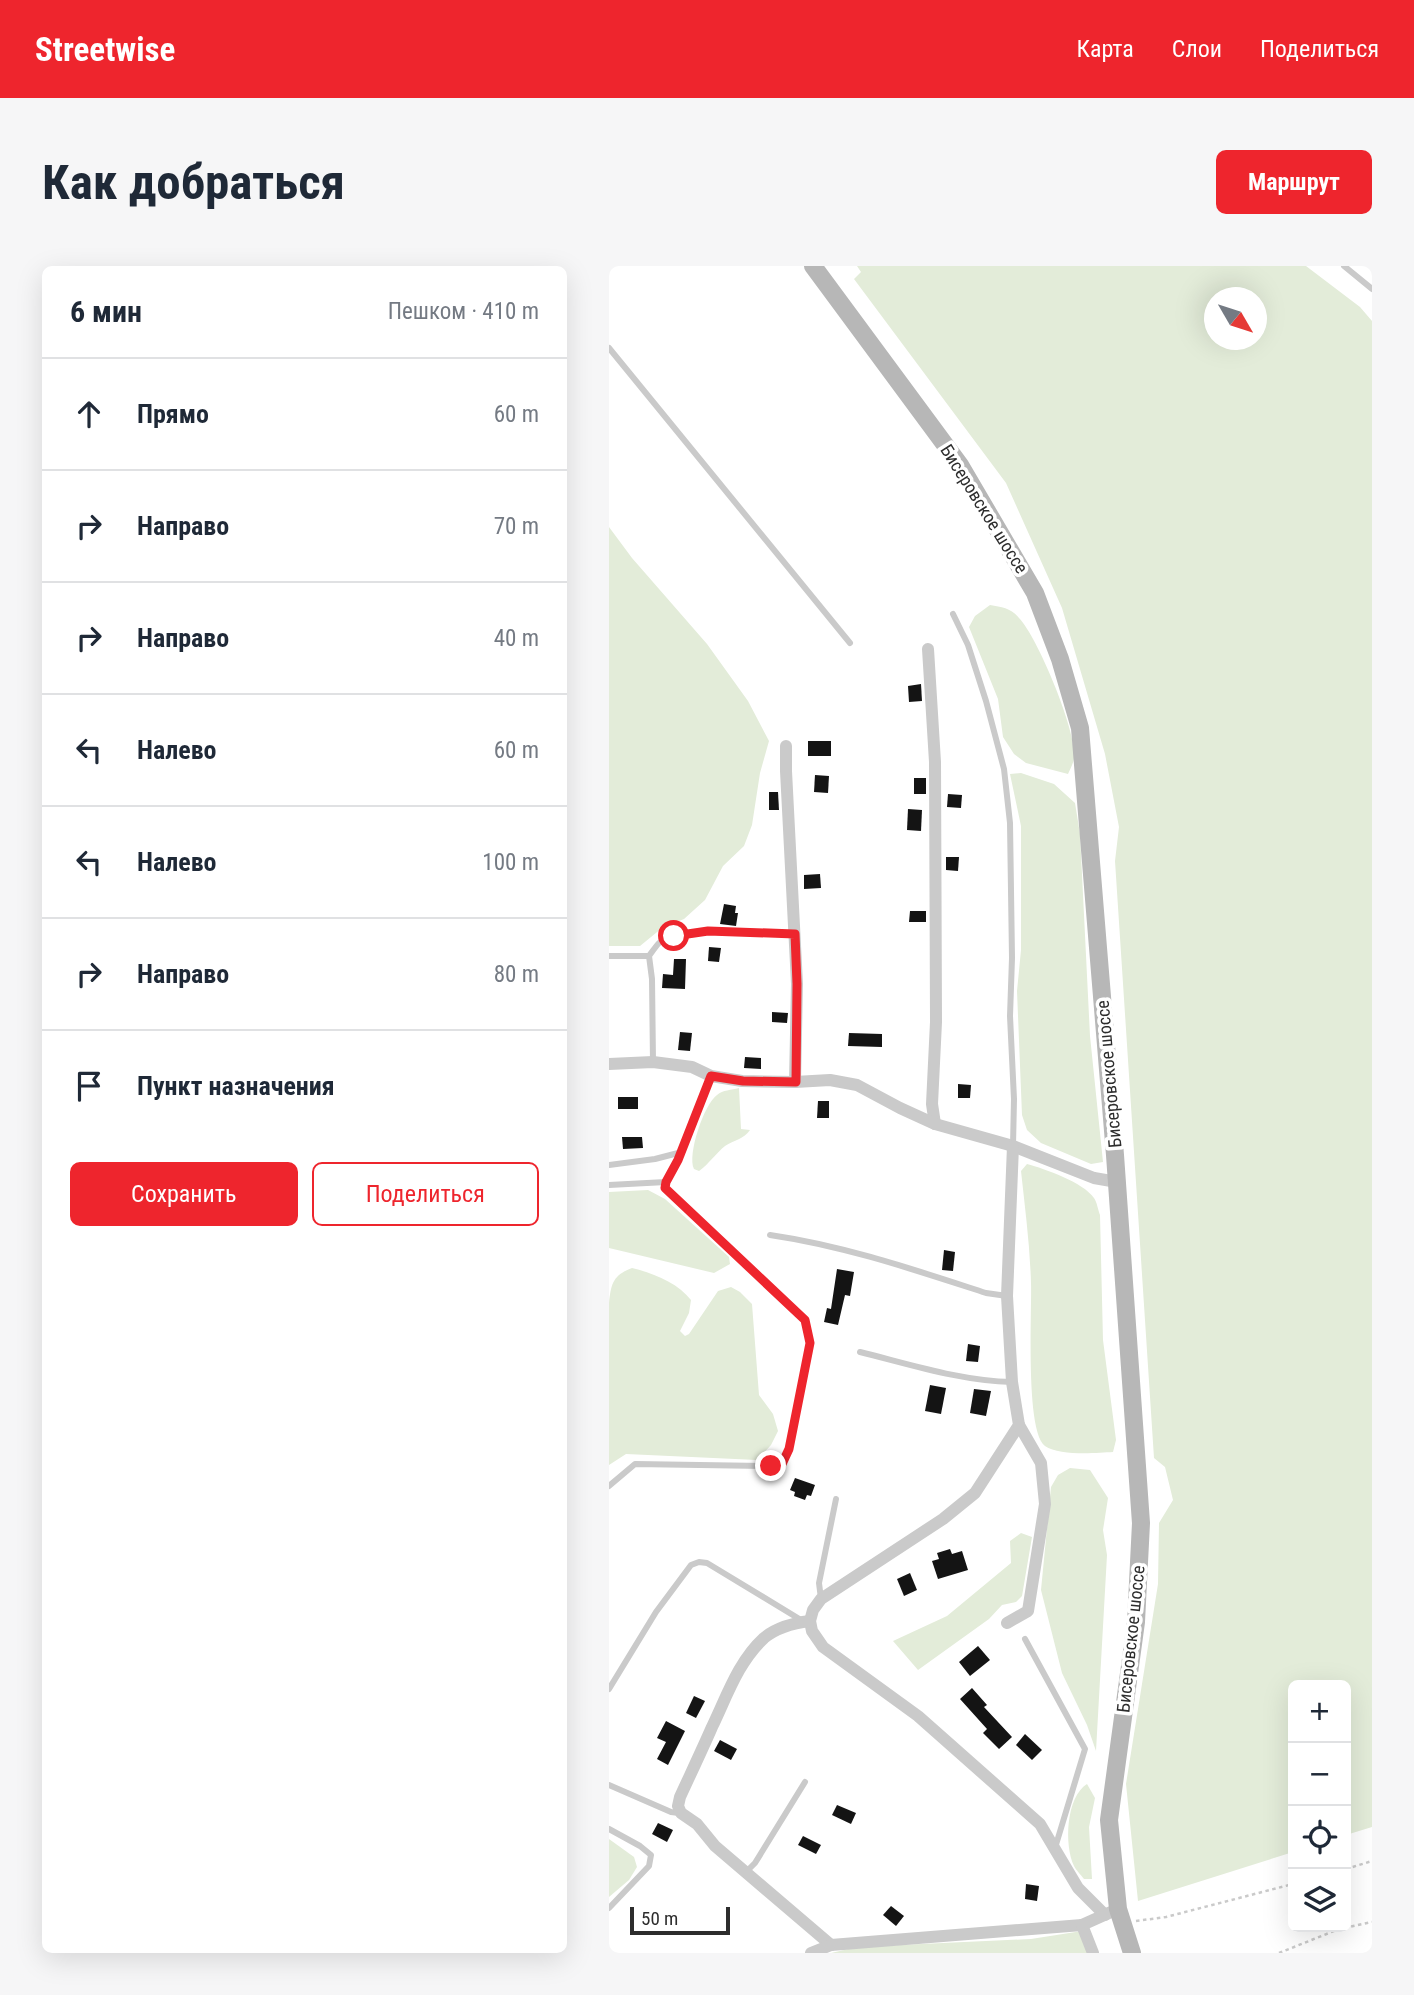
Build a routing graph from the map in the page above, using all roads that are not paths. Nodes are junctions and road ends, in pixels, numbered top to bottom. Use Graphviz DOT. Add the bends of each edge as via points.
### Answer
graph roads {
  1 [pos="813,266"];
  2 [pos="1344,266"];
  3 [pos="1372,289"];
  4 [pos="609,348"];
  5 [pos="953,614"];
  6 [pos="850,643"];
  7 [pos="928,649"];
  8 [pos="786,746"];
  9 [pos="795,934"];
  10 [pos="609,956"];
  11 [pos="649,956"];
  12 [pos="653,1062"];
  13 [pos="609,1063"];
  14 [pos="711,1076"];
  15 [pos="796,1082"];
  16 [pos="935,1124"];
  17 [pos="1013,1146"];
  18 [pos="682,1152"];
  19 [pos="609,1166"];
  20 [pos="666,1182"];
  21 [pos="1118,1182"];
  22 [pos="609,1185"];
  23 [pos="771,1235"];
  24 [pos="1007,1296"];
  25 [pos="860,1352"];
  26 [pos="1012,1382"];
  27 [pos="1019,1425"];
  28 [pos="609,1486"];
  29 [pos="836,1499"];
  30 [pos="821,1599"];
  31 [pos="806,1621"];
  32 [pos="1007,1623"];
  33 [pos="1025,1639"];
  34 [pos="609,1689"];
  35 [pos="805,1782"];
  36 [pos="609,1785"];
  37 [pos="681,1813"];
  38 [pos="609,1829"];
  39 [pos="1055,1849"];
  40 [pos="746,1871"];
  41 [pos="609,1908"];
  42 [pos="1115,1916"];
  43 [pos="1082,1925"];
  44 [pos="831,1945"];
  45 [pos="811,1953"];
  46 [pos="1093,1953"];
  47 [pos="1132,1953"];
  1 -- 21 [label="main road, Бисеровское шоссе" via="960,465 1035,593 1060,659 1080,728"];
  2 -- 3 [label="lane"];
  4 -- 6 [label="lane"];
  5 -- 17 [label="lane" via="968,645 1004,769 1010,823"];
  7 -- 16 [label="street" via="935,762"];
  8 -- 9 [label="street"];
  9 -- 11 [label="lane" via="708,931 674,936"];
  9 -- 15 [label="street"];
  10 -- 11 [label="lane"];
  11 -- 12 [label="lane"];
  12 -- 13 [label="street"];
  12 -- 14 [label="street" via="692,1067"];
  14 -- 15 [label="street"];
  14 -- 18 [label="lane"];
  15 -- 16 [label="street" via="830,1080 857,1086"];
  16 -- 17 [label="street"];
  17 -- 21 [label="street" via="1094,1178"];
  17 -- 24 [label="street"];
  18 -- 19 [label="lane"];
  18 -- 20 [label="lane"];
  20 -- 22 [label="lane"];
  20 -- 28 [label="lane" via="665,1188 805,1320 810,1343 782,1464 635,1464"];
  21 -- 42 [label="main road, Бисеровское шоссе" via="1141,1523 1136,1622 1109,1820"];
  23 -- 24 [label="lane" via="861,1253"];
  24 -- 26 [label="street"];
  25 -- 26 [label="lane" via="958,1375"];
  26 -- 27 [label="street"];
  27 -- 30 [label="street" via="975,1493"];
  27 -- 32 [label="street" via="1041,1463 1045,1504 1028,1611"];
  29 -- 30 [label="lane" via="819,1583"];
  30 -- 31 [label="street"];
  31 -- 34 [label="lane" via="699,1562 691,1565 656,1612"];
  31 -- 37 [label="street" via="765,1637 746,1659 680,1797"];
  31 -- 39 [label="street" via="823,1647 918,1716 1040,1824"];
  33 -- 39 [label="lane" via="1085,1748"];
  35 -- 40 [label="lane"];
  36 -- 37 [label="lane"];
  37 -- 40 [label="street"];
  38 -- 41 [label="lane" via="651,1855 649,1866"];
  39 -- 42 [label="street" via="1078,1888"];
  40 -- 44 [label="street"];
  42 -- 43 [label="street"];
  42 -- 47 [label="main road, Бисеровское шоссе"];
  43 -- 44 [label="street"];
  43 -- 46 [label="street"];
  44 -- 45 [label="street"];
}
